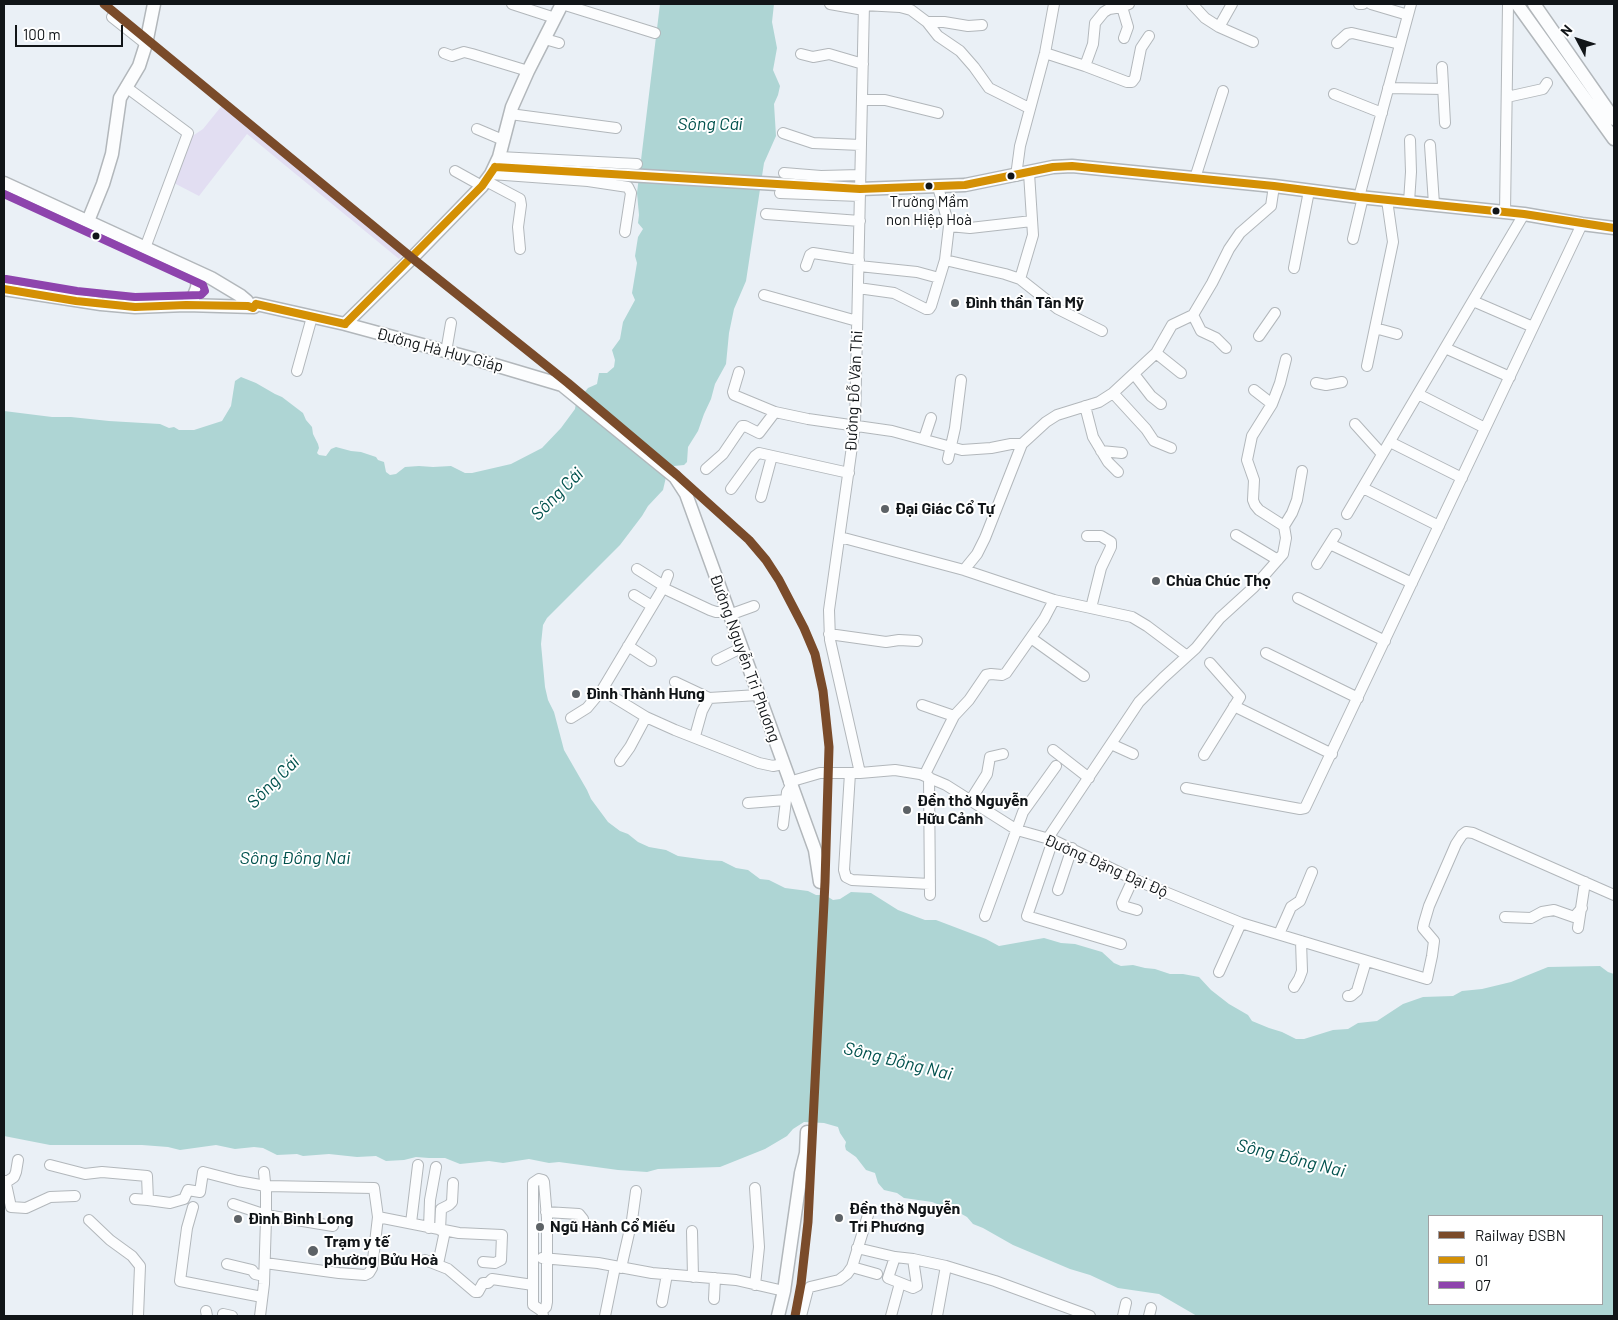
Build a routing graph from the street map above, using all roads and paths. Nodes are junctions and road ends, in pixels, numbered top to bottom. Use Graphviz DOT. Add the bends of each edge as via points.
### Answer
graph roads {
  1 [pos="154,4"];
  2 [pos="512,4"];
  3 [pos="562,4"];
  4 [pos="830,4"];
  5 [pos="1054,4"];
  6 [pos="1192,4"];
  7 [pos="1232,4"];
  8 [pos="1359,4"];
  9 [pos="1362,4"];
  10 [pos="1371,4"];
  11 [pos="1411,4"];
  12 [pos="1508,4"];
  13 [pos="1517,4"];
  14 [pos="1534,4"];
  15 [pos="864,6"];
  16 [pos="1126,6"];
  17 [pos="1408,15"];
  18 [pos="112,17"];
  19 [pos="555,18"];
  20 [pos="926,22"];
  21 [pos="982,25"];
  22 [pos="1219,27"];
  23 [pos="655,33"];
  24 [pos="1149,36"];
  25 [pos="1124,38"];
  26 [pos="545,39"];
  27 [pos="1253,42"];
  28 [pos="559,43"];
  29 [pos="1337,43"];
  30 [pos="146,44"];
  31 [pos="1400,44"];
  32 [pos="444,53"];
  33 [pos="1045,53"];
  34 [pos="801,54"];
  35 [pos="863,64"];
  36 [pos="1085,66"];
  37 [pos="1442,67"];
  38 [pos="528,71"];
  39 [pos="1547,84"];
  40 [pos="126,87"];
  41 [pos="1388,88"];
  42 [pos="1443,89"];
  43 [pos="1223,91"];
  44 [pos="1334,94"];
  45 [pos="1507,97"];
  46 [pos="862,100"];
  47 [pos="1029,108"];
  48 [pos="938,113"];
  49 [pos="1382,113"];
  50 [pos="510,114"];
  51 [pos="1614,119"];
  52 [pos="1445,123"];
  53 [pos="616,128"];
  54 [pos="477,130"];
  55 [pos="783,133"];
  56 [pos="1614,138"];
  57 [pos="503,140"];
  58 [pos="1410,140"];
  59 [pos="861,145"];
  60 [pos="1430,145"];
  61 [pos="637,164"];
  62 [pos="455,171"];
  63 [pos="491,173"];
  64 [pos="784,173"];
  65 [pos="1029,173"];
  66 [pos="860,175"];
  67 [pos="1016,176"];
  68 [pos="1195,178"];
  69 [pos="4,183"];
  70 [pos="1274,186"];
  71 [pos="938,188"];
  72 [pos="1309,190"];
  73 [pos="860,192"];
  74 [pos="780,193"];
  75 [pos="1361,197"];
  76 [pos="1387,200"];
  77 [pos="1409,202"];
  78 [pos="1434,204"];
  79 [pos="1506,213"];
  80 [pos="766,214"];
  81 [pos="1524,214"];
  82 [pos="88,221"];
  83 [pos="860,221"];
  84 [pos="1032,221"];
  85 [pos="1582,224"];
  86 [pos="949,226"];
  87 [pos="1614,228"];
  88 [pos="625,232"];
  89 [pos="1353,239"];
  90 [pos="145,248"];
  91 [pos="520,249"];
  92 [pos="945,260"];
  93 [pos="859,263"];
  94 [pos="806,266"];
  95 [pos="1294,268"];
  96 [pos="194,271"];
  97 [pos="211,278"];
  98 [pos="939,278"];
  99 [pos="1020,279"];
  100 [pos="858,288"];
  101 [pos="4,289"];
  102 [pos="764,295"];
  103 [pos="1473,301"];
  104 [pos="250,304"];
  105 [pos="186,305"];
  106 [pos="203,305"];
  107 [pos="1275,313"];
  108 [pos="1193,314"];
  109 [pos="312,317"];
  110 [pos="857,321"];
  111 [pos="451,323"];
  112 [pos="345,324"];
  113 [pos="1533,327"];
  114 [pos="1375,328"];
  115 [pos="1102,331"];
  116 [pos="1397,334"];
  117 [pos="1259,336"];
  118 [pos="1226,348"];
  119 [pos="1445,348"];
  120 [pos="446,352"];
  121 [pos="1156,353"];
  122 [pos="1286,359"];
  123 [pos="1368,366"];
  124 [pos="297,371"];
  125 [pos="740,372"];
  126 [pos="1181,373"];
  127 [pos="1134,374"];
  128 [pos="1510,377"];
  129 [pos="961,380"];
  130 [pos="1342,382"];
  131 [pos="1316,383"];
  132 [pos="565,386"];
  133 [pos="1254,390"];
  134 [pos="1113,393"];
  135 [pos="1418,394"];
  136 [pos="1161,404"];
  137 [pos="1272,404"];
  138 [pos="1085,406"];
  139 [pos="775,412"];
  140 [pos="931,418"];
  141 [pos="1355,424"];
  142 [pos="855,426"];
  143 [pos="1485,428"];
  144 [pos="924,439"];
  145 [pos="1390,442"];
  146 [pos="1022,444"];
  147 [pos="952,447"];
  148 [pos="1171,448"];
  149 [pos="1101,451"];
  150 [pos="1122,453"];
  151 [pos="1382,454"];
  152 [pos="772,456"];
  153 [pos="948,459"];
  154 [pos="706,469"];
  155 [pos="1302,471"];
  156 [pos="1118,472"];
  157 [pos="849,473"];
  158 [pos="1462,478"];
  159 [pos="1362,488"];
  160 [pos="731,489"];
  161 [pos="761,497"];
  162 [pos="1347,514"];
  163 [pos="1284,526"];
  164 [pos="1439,526"];
  165 [pos="1336,534"];
  166 [pos="1236,535"];
  167 [pos="1087,536"];
  168 [pos="840,537"];
  169 [pos="1330,544"];
  170 [pos="1278,560"];
  171 [pos="1317,564"];
  172 [pos="637,569"];
  173 [pos="964,570"];
  174 [pos="668,575"];
  175 [pos="1412,583"];
  176 [pos="663,587"];
  177 [pos="634,595"];
  178 [pos="1298,598"];
  179 [pos="1054,600"];
  180 [pos="652,606"];
  181 [pos="754,606"];
  182 [pos="1092,608"];
  183 [pos="729,613"];
  184 [pos="829,634"];
  185 [pos="1031,638"];
  186 [pos="917,641"];
  187 [pos="1385,641"];
  188 [pos="628,646"];
  189 [pos="741,648"];
  190 [pos="1266,653"];
  191 [pos="1187,656"];
  192 [pos="717,660"];
  193 [pos="651,661"];
  194 [pos="1210,663"];
  195 [pos="1084,676"];
  196 [pos="675,682"];
  197 [pos="602,690"];
  198 [pos="758,695"];
  199 [pos="709,698"];
  200 [pos="1358,698"];
  201 [pos="922,705"];
  202 [pos="1234,706"];
  203 [pos="954,716"];
  204 [pos="646,717"];
  205 [pos="571,718"];
  206 [pos="694,736"];
  207 [pos="1111,744"];
  208 [pos="1053,750"];
  209 [pos="1003,754"];
  210 [pos="1133,754"];
  211 [pos="1332,754"];
  212 [pos="1204,755"];
  213 [pos="620,760"];
  214 [pos="783,764"];
  215 [pos="1056,766"];
  216 [pos="855,773"];
  217 [pos="927,774"];
  218 [pos="1089,778"];
  219 [pos="790,784"];
  220 [pos="1186,788"];
  221 [pos="786,800"];
  222 [pos="970,801"];
  223 [pos="748,803"];
  224 [pos="783,825"];
  225 [pos="1018,830"];
  226 [pos="1051,839"];
  227 [pos="1072,848"];
  228 [pos="1312,872"];
  229 [pos="1133,879"];
  230 [pos="818,881"];
  231 [pos="1585,882"];
  232 [pos="1058,890"];
  233 [pos="1614,895"];
  234 [pos="1582,908"];
  235 [pos="1137,910"];
  236 [pos="986,916"];
  237 [pos="1505,916"];
  238 [pos="1241,923"];
  239 [pos="1578,928"];
  240 [pos="1279,934"];
  241 [pos="1301,941"];
  242 [pos="1121,944"];
  243 [pos="1366,961"];
  244 [pos="1219,972"];
  245 [pos="1294,987"];
  246 [pos="1348,996"];
  247 [pos="805,1132"];
  248 [pos="18,1160"];
  249 [pos="418,1165"];
  250 [pos="50,1166"];
  251 [pos="436,1167"];
  252 [pos="264,1172"];
  253 [pos="4,1182"];
  254 [pos="453,1183"];
  255 [pos="266,1186"];
  256 [pos="755,1188"];
  257 [pos="636,1191"];
  258 [pos="75,1196"];
  259 [pos="135,1199"];
  260 [pos="148,1200"];
  261 [pos="233,1204"];
  262 [pos="193,1208"];
  263 [pos="546,1212"];
  264 [pos="266,1215"];
  265 [pos="868,1215"];
  266 [pos="378,1217"];
  267 [pos="89,1220"];
  268 [pos="412,1223"];
  269 [pos="584,1225"];
  270 [pos="333,1226"];
  271 [pos="429,1228"];
  272 [pos="442,1230"];
  273 [pos="692,1232"];
  274 [pos="857,1248"];
  275 [pos="534,1257"];
  276 [pos="895,1257"];
  277 [pos="548,1258"];
  278 [pos="913,1258"];
  279 [pos="425,1260"];
  280 [pos="483,1262"];
  281 [pos="265,1263"];
  282 [pos="227,1264"];
  283 [pos="438,1264"];
  284 [pos="946,1266"];
  285 [pos="852,1267"];
  286 [pos="618,1268"];
  287 [pos="667,1274"];
  288 [pos="877,1274"];
  289 [pos="264,1276"];
  290 [pos="693,1277"];
  291 [pos="715,1278"];
  292 [pos="900,1283"];
  293 [pos="534,1284"];
  294 [pos="755,1285"];
  295 [pos="784,1291"];
  296 [pos="262,1297"];
  297 [pos="714,1299"];
  298 [pos="662,1302"];
  299 [pos="1126,1303"];
  300 [pos="542,1314"];
  301 [pos="138,1316"];
  302 [pos="260,1316"];
  303 [pos="604,1316"];
  304 [pos="778,1316"];
  305 [pos="801,1316"];
  306 [pos="891,1316"];
  307 [pos="937,1316"];
  308 [pos="1090,1316"];
  309 [pos="1123,1316"];
  1 -- 30 [label="main road"];
  2 -- 19 [label="street"];
  3 -- 19 [label="main road"];
  3 -- 23 [label="street"];
  4 -- 15 [label="street"];
  5 -- 33 [label="street"];
  6 -- 22 [label="street"];
  7 -- 22 [label="street"];
  8 -- 9 [label="street"];
  10 -- 17 [label="street"];
  11 -- 17 [label="street"];
  12 -- 45 [label="street"];
  13 -- 56 [label="main road"];
  14 -- 51 [label="main road"];
  15 -- 20 [label="street" via="905,8"];
  15 -- 35 [label="street, Đường Đỗ Văn Thi"];
  16 -- 25 [label="street" via="1128,28"];
  16 -- 36 [label="street" via="1109,9 1095,23 1094,39"];
  17 -- 31 [label="street"];
  18 -- 30 [label="street"];
  19 -- 26 [label="main road"];
  20 -- 21 [label="street"];
  20 -- 47 [label="street" via="938,36 960,51 989,88"];
  22 -- 27 [label="street"];
  24 -- 36 [label="street" via="1141,48 1132,82"];
  26 -- 28 [label="street"];
  26 -- 38 [label="main road"];
  29 -- 31 [label="street" via="1352,33"];
  30 -- 40 [label="main road" via="139,66"];
  31 -- 41 [label="street"];
  32 -- 38 [label="street" via="452,56 464,52"];
  33 -- 36 [label="street"];
  33 -- 47 [label="street"];
  34 -- 35 [label="street" via="813,57 829,54"];
  35 -- 46 [label="street, Đường Đỗ Văn Thi"];
  37 -- 42 [label="street"];
  38 -- 50 [label="main road"];
  39 -- 45 [label="street" via="1544,89"];
  40 -- 82 [label="main road" via="119,102 112,154"];
  40 -- 90 [label="street" via="188,133"];
  41 -- 42 [label="street"];
  41 -- 49 [label="street"];
  42 -- 52 [label="street"];
  43 -- 68 [label="street"];
  44 -- 49 [label="street"];
  45 -- 79 [label="street"];
  46 -- 48 [label="street" via="885,100"];
  46 -- 59 [label="street, Đường Đỗ Văn Thi"];
  47 -- 67 [label="street"];
  49 -- 75 [label="street"];
  50 -- 53 [label="street"];
  50 -- 57 [label="main road"];
  54 -- 57 [label="street"];
  55 -- 59 [label="street" via="814,143"];
  57 -- 63 [label="main road"];
  58 -- 77 [label="street"];
  59 -- 66 [label="street, Đường Đỗ Văn Thi"];
  60 -- 78 [label="street"];
  61 -- 63 [label="street"];
  62 -- 63 [label="street"];
  63 -- 73 [label="main road" via="514,169 823,187"];
  63 -- 88 [label="street" via="628,187 631,193"];
  63 -- 91 [label="street" via="520,199"];
  63 -- 112 [label="main road"];
  64 -- 66 [label="street"];
  65 -- 67 [label="main road"];
  65 -- 68 [label="main road" via="1072,166"];
  65 -- 84 [label="street"];
  66 -- 73 [label="street, Đường Đỗ Văn Thi"];
  67 -- 71 [label="main road"];
  68 -- 70 [label="main road"];
  69 -- 82 [label="main road, Đường Hà Huy Giáp"];
  70 -- 72 [label="main road"];
  70 -- 108 [label="street" via="1271,206 1240,233"];
  71 -- 73 [label="main road"];
  71 -- 86 [label="street"];
  72 -- 75 [label="main road"];
  72 -- 95 [label="street"];
  73 -- 74 [label="street"];
  73 -- 83 [label="street, Đường Đỗ Văn Thi"];
  75 -- 76 [label="main road"];
  75 -- 89 [label="street"];
  76 -- 77 [label="main road"];
  76 -- 114 [label="street" via="1393,242"];
  77 -- 78 [label="main road"];
  78 -- 79 [label="main road"];
  79 -- 81 [label="main road"];
  80 -- 83 [label="street"];
  81 -- 85 [label="main road"];
  81 -- 103 [label="street"];
  82 -- 90 [label="main road, Đường Hà Huy Giáp"];
  83 -- 93 [label="street, Đường Đỗ Văn Thi"];
  84 -- 86 [label="street" via="970,228"];
  84 -- 99 [label="street" via="1033,235"];
  85 -- 87 [label="main road"];
  85 -- 113 [label="street"];
  86 -- 92 [label="street"];
  90 -- 96 [label="main road, Đường Hà Huy Giáp"];
  92 -- 98 [label="street"];
  92 -- 99 [label="street"];
  93 -- 94 [label="street" via="813,253"];
  93 -- 98 [label="street"];
  93 -- 100 [label="street, Đường Đỗ Văn Thi"];
  96 -- 97 [label="main road, Đường Hà Huy Giáp"];
  96 -- 105 [label="main road" via="198,288"];
  97 -- 104 [label="main road, Đường Hà Huy Giáp"];
  97 -- 106 [label="main road" via="214,296"];
  98 -- 100 [label="street" via="931,306 926,310 894,293"];
  99 -- 115 [label="street" via="1058,309"];
  100 -- 110 [label="street, Đường Đỗ Văn Thi"];
  101 -- 105 [label="main road" via="101,304"];
  102 -- 110 [label="street"];
  103 -- 113 [label="street"];
  103 -- 119 [label="street"];
  104 -- 106 [label="main road"];
  104 -- 109 [label="main road, Đường Hà Huy Giáp"];
  105 -- 106 [label="main road"];
  107 -- 117 [label="street"];
  108 -- 118 [label="street" via="1201,331 1216,338"];
  108 -- 121 [label="street" via="1172,325"];
  109 -- 112 [label="main road, Đường Hà Huy Giáp"];
  109 -- 124 [label="street"];
  110 -- 142 [label="street, Đường Đỗ Văn Thi"];
  111 -- 120 [label="street"];
  112 -- 120 [label="main road, Đường Hà Huy Giáp"];
  113 -- 128 [label="street"];
  114 -- 116 [label="street"];
  114 -- 123 [label="street"];
  119 -- 128 [label="street"];
  119 -- 135 [label="street"];
  120 -- 132 [label="main road, Đường Hà Huy Giáp"];
  121 -- 126 [label="street"];
  121 -- 127 [label="street"];
  122 -- 137 [label="street"];
  125 -- 139 [label="street" via="734,395"];
  127 -- 134 [label="street"];
  127 -- 136 [label="street"];
  128 -- 143 [label="street"];
  129 -- 147 [label="street"];
  130 -- 131 [label="street"];
  132 -- 183 [label="main road, Đường Nguyễn Tri Phương" via="675,478 686,494"];
  133 -- 137 [label="street"];
  134 -- 138 [label="street"];
  134 -- 148 [label="street" via="1154,441"];
  135 -- 143 [label="street"];
  135 -- 145 [label="street"];
  137 -- 163 [label="street" via="1252,436 1247,460 1254,480 1255,505"];
  138 -- 146 [label="street" via="1057,415"];
  138 -- 149 [label="street"];
  139 -- 142 [label="street"];
  139 -- 154 [label="street" via="759,433 742,426 723,454"];
  140 -- 144 [label="street"];
  141 -- 151 [label="street"];
  142 -- 144 [label="street"];
  142 -- 157 [label="street, Đường Đỗ Văn Thi"];
  143 -- 158 [label="street"];
  144 -- 147 [label="street"];
  145 -- 151 [label="street"];
  145 -- 158 [label="street"];
  146 -- 147 [label="street" via="962,450"];
  146 -- 173 [label="street" via="985,538"];
  147 -- 153 [label="street"];
  149 -- 150 [label="street"];
  149 -- 156 [label="street"];
  151 -- 159 [label="street"];
  152 -- 157 [label="street"];
  152 -- 160 [label="street" via="757,454"];
  152 -- 161 [label="street"];
  155 -- 163 [label="street" via="1297,500"];
  157 -- 168 [label="street, Đường Đỗ Văn Thi"];
  158 -- 164 [label="street"];
  159 -- 162 [label="street"];
  159 -- 164 [label="street"];
  163 -- 170 [label="street" via="1285,548"];
  164 -- 175 [label="street"];
  165 -- 169 [label="street"];
  166 -- 170 [label="street"];
  167 -- 182 [label="street" via="1101,536 1111,542"];
  168 -- 173 [label="street"];
  168 -- 184 [label="street, Đường Đỗ Văn Thi" via="829,610"];
  169 -- 171 [label="street"];
  169 -- 175 [label="street"];
  170 -- 191 [label="street"];
  172 -- 176 [label="street"];
  173 -- 179 [label="street"];
  174 -- 176 [label="street"];
  175 -- 187 [label="street"];
  176 -- 180 [label="street"];
  176 -- 183 [label="street" via="710,610"];
  177 -- 180 [label="street"];
  178 -- 187 [label="street"];
  179 -- 182 [label="street"];
  179 -- 185 [label="street"];
  180 -- 188 [label="street"];
  181 -- 183 [label="street"];
  182 -- 191 [label="street" via="1132,617"];
  183 -- 189 [label="main road, Đường Nguyễn Tri Phương"];
  184 -- 186 [label="street" via="886,642"];
  184 -- 216 [label="street, Đường Đỗ Văn Thi"];
  185 -- 195 [label="street"];
  185 -- 203 [label="street" via="1005,674 986,676"];
  187 -- 200 [label="street"];
  188 -- 193 [label="street"];
  188 -- 197 [label="street"];
  189 -- 192 [label="street"];
  189 -- 198 [label="main road, Đường Nguyễn Tri Phương"];
  190 -- 200 [label="street"];
  191 -- 207 [label="street" via="1139,702"];
  194 -- 202 [label="street" via="1240,697"];
  196 -- 199 [label="street"];
  197 -- 204 [label="street"];
  197 -- 205 [label="street" via="587,708"];
  198 -- 199 [label="street"];
  198 -- 214 [label="main road, Đường Nguyễn Tri Phương"];
  199 -- 206 [label="street"];
  200 -- 211 [label="street"];
  201 -- 203 [label="street"];
  202 -- 211 [label="street"];
  202 -- 212 [label="street"];
  203 -- 217 [label="street"];
  204 -- 206 [label="street"];
  204 -- 213 [label="street"];
  206 -- 214 [label="street" via="759,763"];
  207 -- 210 [label="street"];
  207 -- 218 [label="street"];
  208 -- 218 [label="street"];
  209 -- 222 [label="street" via="990,757 987,774"];
  211 -- 220 [label="street" via="1305,808"];
  214 -- 219 [label="main road, Đường Nguyễn Tri Phương"];
  215 -- 225 [label="street" via="1024,812"];
  216 -- 217 [label="street, Đường Đặng Đại Độ" via="903,770"];
  216 -- 217 [label="street, Đường Đỗ Văn Thi" via="844,870 846,877 930,890"];
  216 -- 219 [label="street, Đường Đặng Đại Độ" via="820,773"];
  217 -- 222 [label="street, Đường Đặng Đại Độ"];
  218 -- 226 [label="street"];
  219 -- 221 [label="street"];
  219 -- 230 [label="main road, Đường Nguyễn Tri Phương" via="818,863"];
  221 -- 223 [label="street"];
  221 -- 224 [label="street"];
  222 -- 225 [label="street, Đường Đặng Đại Độ"];
  225 -- 226 [label="street, Đường Đặng Đại Độ"];
  225 -- 236 [label="street"];
  226 -- 227 [label="street, Đường Đặng Đại Độ"];
  226 -- 242 [label="street" via="1027,916"];
  227 -- 229 [label="street, Đường Đặng Đại Độ"];
  227 -- 232 [label="street"];
  228 -- 240 [label="street" via="1300,901 1291,907"];
  229 -- 235 [label="street" via="1122,903"];
  229 -- 238 [label="street, Đường Đặng Đại Độ"];
  231 -- 233 [label="street"];
  231 -- 234 [label="street"];
  231 -- 243 [label="street, Đường Đặng Đại Độ" via="1466,832 1456,844 1424,923 1423,928 1434,941 1426,979"];
  234 -- 237 [label="street" via="1574,917 1554,910 1531,918"];
  234 -- 239 [label="street"];
  238 -- 240 [label="street, Đường Đặng Đại Độ"];
  238 -- 244 [label="street"];
  240 -- 241 [label="street, Đường Đặng Đại Độ"];
  241 -- 243 [label="street, Đường Đặng Đại Độ"];
  241 -- 245 [label="street" via="1302,971"];
  243 -- 246 [label="street" via="1357,991"];
  247 -- 295 [label="main road"];
  248 -- 253 [label="street" via="14,1177"];
  249 -- 268 [label="street"];
  250 -- 260 [label="street" via="85,1174 148,1172"];
  251 -- 271 [label="street"];
  252 -- 255 [label="street"];
  253 -- 258 [label="street" via="11,1207 26,1208 50,1198"];
  254 -- 272 [label="street" via="452,1202 441,1209"];
  255 -- 260 [label="street" via="204,1172 200,1192 188,1190 184,1199 172,1202"];
  255 -- 264 [label="street"];
  255 -- 266 [label="street" via="372,1188"];
  256 -- 294 [label="street" via="759,1247"];
  257 -- 286 [label="street" via="632,1220"];
  259 -- 260 [label="street"];
  261 -- 264 [label="street"];
  262 -- 296 [label="street" via="180,1281"];
  263 -- 269 [label="street" via="578,1214"];
  263 -- 275 [label="street" via="544,1182 539,1179 533,1182"];
  263 -- 277 [label="street"];
  264 -- 270 [label="street"];
  264 -- 281 [label="street"];
  265 -- 274 [label="street"];
  266 -- 268 [label="street"];
  266 -- 281 [label="street" via="372,1268 365,1275"];
  267 -- 301 [label="street" via="140,1266"];
  268 -- 271 [label="street"];
  271 -- 272 [label="street"];
  272 -- 280 [label="street" via="502,1235 500,1260"];
  272 -- 283 [label="street"];
  273 -- 290 [label="street"];
  274 -- 276 [label="street"];
  274 -- 285 [label="street"];
  275 -- 277 [label="street"];
  275 -- 293 [label="street"];
  276 -- 278 [label="street"];
  276 -- 292 [label="street" via="888,1276"];
  277 -- 286 [label="street"];
  277 -- 300 [label="street" via="547,1302"];
  278 -- 284 [label="street"];
  278 -- 292 [label="street" via="917,1286 913,1288"];
  279 -- 283 [label="street"];
  281 -- 289 [label="street"];
  282 -- 289 [label="street"];
  283 -- 293 [label="street" via="475,1292 483,1283 492,1280"];
  284 -- 307 [label="street"];
  284 -- 308 [label="street"];
  285 -- 288 [label="street"];
  285 -- 305 [label="street" via="839,1280 810,1287"];
  286 -- 287 [label="street"];
  286 -- 303 [label="street"];
  287 -- 290 [label="street"];
  287 -- 298 [label="street"];
  289 -- 296 [label="street"];
  290 -- 291 [label="street"];
  291 -- 294 [label="street"];
  291 -- 297 [label="street"];
  292 -- 306 [label="street"];
  293 -- 300 [label="street" via="533,1305"];
  294 -- 295 [label="street"];
  295 -- 304 [label="main road"];
  296 -- 302 [label="street"];
  299 -- 309 [label="street"];
}
